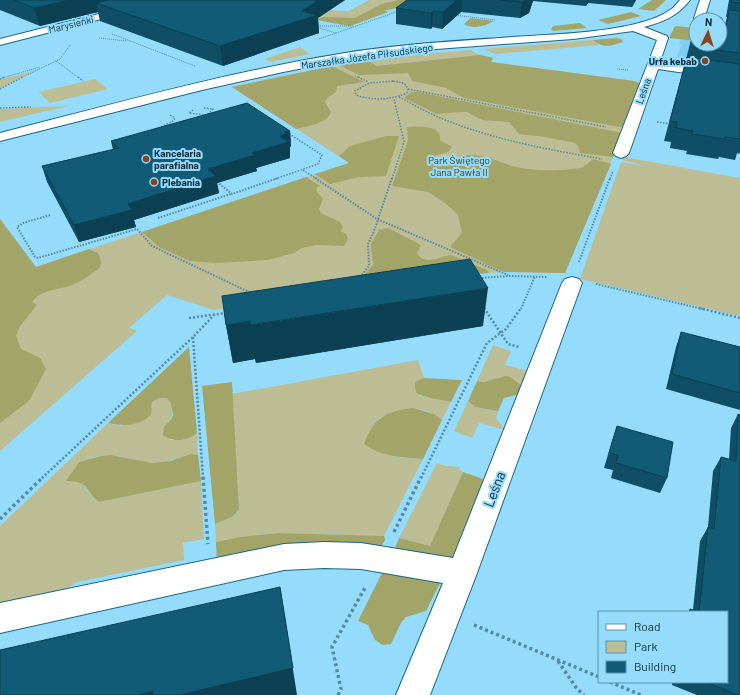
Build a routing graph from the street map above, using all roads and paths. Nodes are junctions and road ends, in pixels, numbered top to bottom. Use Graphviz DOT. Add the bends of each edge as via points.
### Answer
graph roads {
  1 [pos="165,0"];
  2 [pos="685,0"];
  3 [pos="705,0"];
  4 [pos="399,11"];
  5 [pos="701,12"];
  6 [pos="454,15"];
  7 [pos="498,21"];
  8 [pos="355,26"];
  9 [pos="632,27"];
  10 [pos="337,33"];
  11 [pos="112,34"];
  12 [pos="73,41"];
  13 [pos="315,41"];
  14 [pos="0,42"];
  15 [pos="56,61"];
  16 [pos="654,65"];
  17 [pos="47,66"];
  18 [pos="198,67"];
  19 [pos="740,77"];
  20 [pos="0,79"];
  21 [pos="83,82"];
  22 [pos="0,89"];
  23 [pos="408,89"];
  24 [pos="399,97"];
  25 [pos="394,99"];
  26 [pos="197,108"];
  27 [pos="201,108"];
  28 [pos="169,114"];
  29 [pos="206,115"];
  30 [pos="209,116"];
  31 [pos="653,122"];
  32 [pos="675,125"];
  33 [pos="284,130"];
  34 [pos="628,131"];
  35 [pos="159,133"];
  36 [pos="0,137"];
  37 [pos="619,158"];
  38 [pos="302,170"];
  39 [pos="213,179"];
  40 [pos="232,194"];
  41 [pos="50,215"];
  42 [pos="158,218"];
  43 [pos="378,219"];
  44 [pos="509,276"];
  45 [pos="535,276"];
  46 [pos="477,278"];
  47 [pos="359,281"];
  48 [pos="572,281"];
  49 [pos="255,295"];
  50 [pos="480,302"];
  51 [pos="230,312"];
  52 [pos="215,314"];
  53 [pos="189,318"];
  54 [pos="740,318"];
  55 [pos="502,334"];
  56 [pos="194,337"];
  57 [pos="545,354"];
  58 [pos="0,519"];
  59 [pos="381,559"];
  60 [pos="210,573"];
  61 [pos="462,573"];
  62 [pos="445,613"];
  63 [pos="0,618"];
  64 [pos="557,660"];
  65 [pos="598,677"];
  66 [pos="612,683"];
  67 [pos="338,695"];
  68 [pos="413,695"];
  69 [pos="584,695"];
  70 [pos="642,695"];
  1 -- 14 [label="street, Marysieńki"];
  2 -- 9 [label="street, Marszałka Józefa Piłsudskiego" via="679,10 670,15"];
  3 -- 5 [label="street"];
  4 -- 8 [label="path"];
  6 -- 7 [label="path"];
  8 -- 10 [label="path"];
  8 -- 10 [label="path" via="313,26"];
  9 -- 16 [label="street, Leśna" via="663,38"];
  9 -- 36 [label="street, Marszałka Józefa Piłsudskiego" via="585,35 426,47 325,60 214,84"];
  10 -- 13 [label="path"];
  11 -- 18 [label="path"];
  12 -- 15 [label="path"];
  15 -- 17 [label="path"];
  15 -- 21 [label="path"];
  16 -- 19 [label="street"];
  16 -- 34 [label="street, Leśna"];
  17 -- 20 [label="path"];
  17 -- 22 [label="path"];
  23 -- 24 [label="path" via="407,93"];
  23 -- 25 [label="path" via="402,82 393,81 369,82 355,91 356,95 366,98"];
  23 -- 34 [label="path"];
  24 -- 25 [label="path"];
  24 -- 37 [label="path" via="457,124 552,150"];
  25 -- 43 [label="path" via="404,142"];
  26 -- 29 [label="path" via="189,113"];
  27 -- 29 [label="path" via="213,109"];
  28 -- 35 [label="path" via="174,118 173,121 161,127 166,132"];
  29 -- 30 [label="path"];
  31 -- 32 [label="path"];
  33 -- 38 [label="path" via="322,155 318,164"];
  34 -- 37 [label="street, Leśna"];
  37 -- 48 [label="path"];
  38 -- 40 [label="path"];
  38 -- 43 [label="path"];
  39 -- 40 [label="path"];
  40 -- 42 [label="path"];
  41 -- 49 [label="path" via="23,222 17,227 35,257 137,229 152,246"];
  43 -- 44 [label="path"];
  43 -- 47 [label="path" via="368,244 369,266"];
  44 -- 45 [label="path"];
  44 -- 46 [label="path"];
  45 -- 48 [label="path"];
  45 -- 55 [label="path" via="518,316"];
  48 -- 54 [label="path"];
  48 -- 57 [label="street, Leśna"];
  50 -- 55 [label="path"];
  51 -- 52 [label="path"];
  52 -- 53 [label="path"];
  52 -- 56 [label="path"];
  55 -- 57 [label="path" via="508,344"];
  55 -- 59 [label="path" via="487,343"];
  56 -- 58 [label="path" via="61,459"];
  56 -- 60 [label="path"];
  57 -- 61 [label="street, Leśna"];
  59 -- 60 [label="street" via="324,555 284,558"];
  59 -- 61 [label="street"];
  59 -- 67 [label="path" via="332,647 341,689"];
  60 -- 63 [label="street"];
  61 -- 62 [label="street, Leśna"];
  62 -- 64 [label="path"];
  62 -- 68 [label="street, Leśna"];
  64 -- 65 [label="path"];
  64 -- 69 [label="path"];
  66 -- 70 [label="path"];
}
